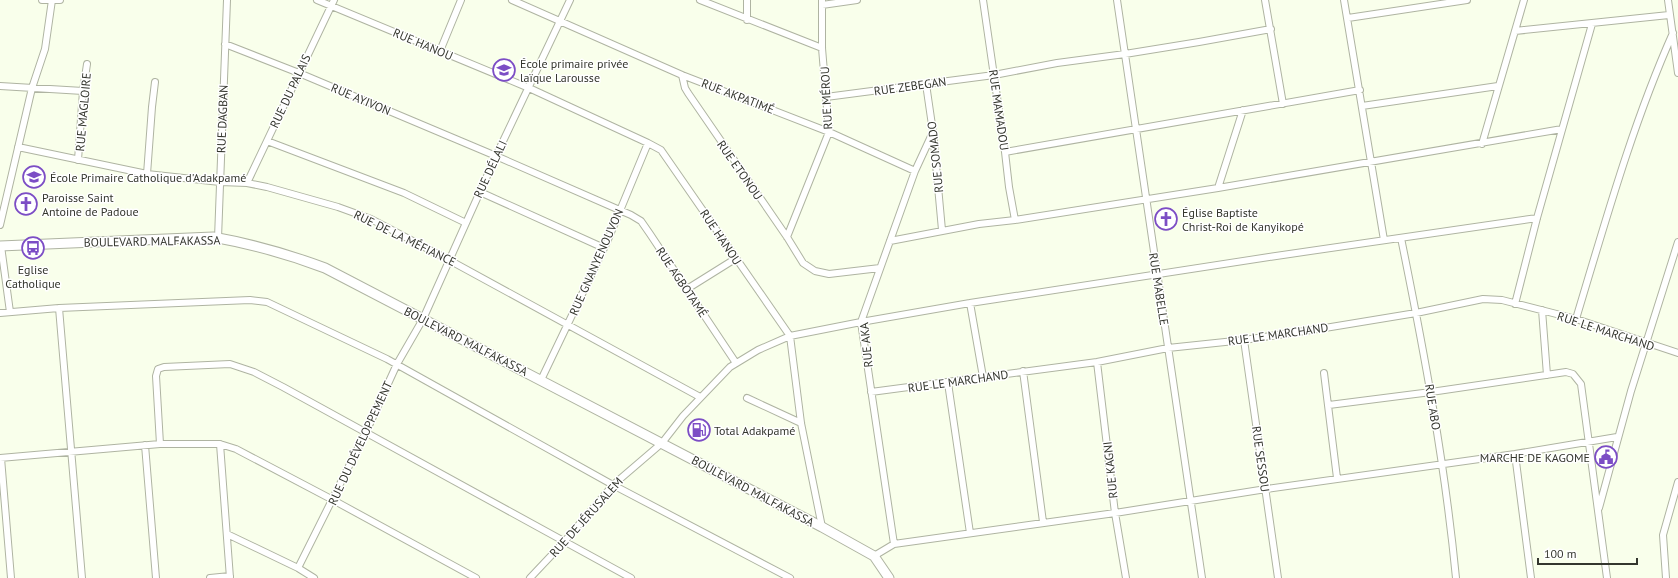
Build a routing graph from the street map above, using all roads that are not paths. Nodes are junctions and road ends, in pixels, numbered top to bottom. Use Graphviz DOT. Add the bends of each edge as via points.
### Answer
graph roads {
  1 [pos="42,0"];
  2 [pos="52,0"];
  3 [pos="60,0"];
  4 [pos="227,0"];
  5 [pos="317,0"];
  6 [pos="461,0"];
  7 [pos="512,0"];
  8 [pos="570,0"];
  9 [pos="700,0"];
  10 [pos="747,0"];
  11 [pos="857,0"];
  12 [pos="983,0"];
  13 [pos="1117,0"];
  14 [pos="1265,0"];
  15 [pos="1344,0"];
  16 [pos="1467,0"];
  17 [pos="1524,0"];
  18 [pos="1668,0"];
  19 [pos="332,3"];
  20 [pos="822,3"];
  21 [pos="1669,15"];
  22 [pos="1348,18"];
  23 [pos="747,20"];
  24 [pos="560,21"];
  25 [pos="1592,24"];
  26 [pos="1675,26"];
  27 [pos="1271,29"];
  28 [pos="1515,31"];
  29 [pos="1673,33"];
  30 [pos="225,44"];
  31 [pos="822,48"];
  32 [pos="440,51"];
  33 [pos="1125,54"];
  34 [pos="87,64"];
  35 [pos="299,73"];
  36 [pos="1678,73"];
  37 [pos="682,75"];
  38 [pos="994,75"];
  39 [pos="155,82"];
  40 [pos="926,84"];
  41 [pos="0,86"];
  42 [pos="1498,86"];
  43 [pos="32,88"];
  44 [pos="528,88"];
  45 [pos="1360,90"];
  46 [pos="83,91"];
  47 [pos="826,97"];
  48 [pos="1283,104"];
  49 [pos="1362,106"];
  50 [pos="1243,110"];
  51 [pos="1135,128"];
  52 [pos="1562,129"];
  53 [pos="829,132"];
  54 [pos="933,132"];
  55 [pos="267,141"];
  56 [pos="648,143"];
  57 [pos="1482,144"];
  58 [pos="18,147"];
  59 [pos="1005,152"];
  60 [pos="496,156"];
  61 [pos="78,160"];
  62 [pos="1370,162"];
  63 [pos="915,171"];
  64 [pos="147,174"];
  65 [pos="220,182"];
  66 [pos="247,183"];
  67 [pos="1218,188"];
  68 [pos="480,192"];
  69 [pos="1146,200"];
  70 [pos="621,210"];
  71 [pos="1537,218"];
  72 [pos="1015,220"];
  73 [pos="466,223"];
  74 [pos="0,225"];
  75 [pos="942,230"];
  76 [pos="787,237"];
  77 [pos="218,238"];
  78 [pos="1401,238"];
  79 [pos="1384,240"];
  80 [pos="890,241"];
  81 [pos="1678,242"];
  82 [pos="0,246"];
  83 [pos="604,248"];
  84 [pos="735,258"];
  85 [pos="449,260"];
  86 [pos="880,268"];
  87 [pos="1156,275"];
  88 [pos="687,289"];
  89 [pos="970,304"];
  90 [pos="1515,304"];
  91 [pos="59,308"];
  92 [pos="1542,310"];
  93 [pos="10,312"];
  94 [pos="0,313"];
  95 [pos="1416,313"];
  96 [pos="423,319"];
  97 [pos="1576,319"];
  98 [pos="861,322"];
  99 [pos="568,324"];
  100 [pos="790,336"];
  101 [pos="1244,340"];
  102 [pos="1646,344"];
  103 [pos="1168,348"];
  104 [pos="1678,354"];
  105 [pos="1097,362"];
  106 [pos="736,363"];
  107 [pos="397,364"];
  108 [pos="1023,371"];
  109 [pos="1324,373"];
  110 [pos="1547,375"];
  111 [pos="983,377"];
  112 [pos="541,380"];
  113 [pos="948,383"];
  114 [pos="872,392"];
  115 [pos="1431,392"];
  116 [pos="700,397"];
  117 [pos="747,398"];
  118 [pos="1329,405"];
  119 [pos="801,424"];
  120 [pos="366,432"];
  121 [pos="1618,437"];
  122 [pos="1588,442"];
  123 [pos="662,443"];
  124 [pos="160,444"];
  125 [pos="220,444"];
  126 [pos="144,445"];
  127 [pos="72,452"];
  128 [pos="1515,454"];
  129 [pos="1,458"];
  130 [pos="1442,465"];
  131 [pos="1337,478"];
  132 [pos="1678,482"];
  133 [pos="613,485"];
  134 [pos="1266,489"];
  135 [pos="333,500"];
  136 [pos="1191,501"];
  137 [pos="1598,511"];
  138 [pos="1115,513"];
  139 [pos="1043,522"];
  140 [pos="822,527"];
  141 [pos="970,533"];
  142 [pos="227,534"];
  143 [pos="564,542"];
  144 [pos="894,544"];
  145 [pos="874,556"];
  146 [pos="298,568"];
  147 [pos="230,577"];
  148 [pos="11,578"];
  149 [pos="82,578"];
  150 [pos="156,578"];
  151 [pos="210,578"];
  152 [pos="314,578"];
  153 [pos="476,578"];
  154 [pos="530,578"];
  155 [pos="631,578"];
  156 [pos="790,578"];
  157 [pos="889,578"];
  158 [pos="1126,578"];
  159 [pos="1202,578"];
  160 [pos="1278,578"];
  161 [pos="1456,578"];
  162 [pos="1531,578"];
  163 [pos="1607,578"];
  164 [pos="1666,578"];
  1 -- 2 [label="street"];
  2 -- 3 [label="street"];
  2 -- 43 [label="street" via="45,49"];
  4 -- 30 [label="street, RUE DAGBAN"];
  5 -- 19 [label="street, RUE HANOU"];
  6 -- 32 [label="street"];
  7 -- 24 [label="street, RUE AKPATIMÉ"];
  8 -- 24 [label="street, RUE DÉLALI"];
  9 -- 23 [label="street"];
  10 -- 23 [label="street"];
  11 -- 20 [label="street"];
  12 -- 38 [label="street, RUE MAMADOU"];
  13 -- 33 [label="street, RUE MABELLE"];
  14 -- 27 [label="street"];
  15 -- 22 [label="street"];
  16 -- 22 [label="street"];
  17 -- 28 [label="street"];
  18 -- 21 [label="street"];
  19 -- 32 [label="street, RUE HANOU"];
  19 -- 35 [label="street, RUE DU PALAIS"];
  20 -- 31 [label="street, RUE MÉROU"];
  21 -- 25 [label="street"];
  21 -- 26 [label="street"];
  22 -- 45 [label="street"];
  23 -- 31 [label="street"];
  24 -- 37 [label="street, RUE AKPATIMÉ"];
  24 -- 44 [label="street, RUE DÉLALI"];
  25 -- 28 [label="street"];
  25 -- 52 [label="street"];
  26 -- 29 [label="street"];
  27 -- 33 [label="street, RUE ZEBEGAN"];
  27 -- 48 [label="street"];
  28 -- 42 [label="street"];
  29 -- 36 [label="street"];
  29 -- 97 [label="street" via="1660,62 1627,156"];
  30 -- 35 [label="street, RUE AYIVON"];
  30 -- 65 [label="street, RUE DAGBAN"];
  31 -- 47 [label="street, RUE MÉROU"];
  32 -- 44 [label="street, RUE HANOU"];
  33 -- 38 [label="street, RUE ZEBEGAN"];
  33 -- 51 [label="street, RUE MABELLE"];
  34 -- 46 [label="street, RUE MAGLOIRE"];
  35 -- 55 [label="street, RUE DU PALAIS"];
  35 -- 60 [label="street, RUE AYIVON"];
  37 -- 53 [label="street, RUE AKPATIMÉ"];
  37 -- 76 [label="street, RUE ETONOU" via="688,93"];
  38 -- 40 [label="street, RUE ZEBEGAN"];
  38 -- 59 [label="street, RUE MAMADOU"];
  39 -- 64 [label="street"];
  40 -- 47 [label="street, RUE ZEBEGAN"];
  40 -- 54 [label="street, RUE SOMADO"];
  41 -- 43 [label="street"];
  42 -- 49 [label="street"];
  42 -- 57 [label="street"];
  43 -- 46 [label="street"];
  43 -- 58 [label="street"];
  44 -- 56 [label="street, RUE HANOU"];
  44 -- 60 [label="street, RUE DÉLALI"];
  45 -- 48 [label="street"];
  45 -- 49 [label="street"];
  46 -- 61 [label="street, RUE MAGLOIRE"];
  47 -- 53 [label="street, RUE MÉROU"];
  48 -- 50 [label="street"];
  49 -- 62 [label="street"];
  50 -- 51 [label="street"];
  50 -- 67 [label="street"];
  51 -- 59 [label="street"];
  51 -- 69 [label="street, RUE MABELLE"];
  52 -- 57 [label="street"];
  52 -- 71 [label="street"];
  53 -- 63 [label="street, RUE AKPATIMÉ"];
  53 -- 76 [label="street, RUE MÉROU"];
  54 -- 63 [label="street, RUE AKA"];
  54 -- 75 [label="street, RUE SOMADO"];
  55 -- 66 [label="street, RUE DU PALAIS"];
  55 -- 73 [label="street" via="404,193"];
  56 -- 70 [label="street, RUE GNANYENOUVON"];
  56 -- 84 [label="street, RUE HANOU" via="663,152"];
  57 -- 62 [label="street"];
  58 -- 61 [label="street, RUE DE LA MÉFIANCE"];
  58 -- 74 [label="street"];
  59 -- 72 [label="street, RUE MAMADOU"];
  60 -- 68 [label="street, RUE DÉLALI"];
  60 -- 70 [label="street, RUE AYIVON"];
  61 -- 64 [label="street, RUE DE LA MÉFIANCE"];
  62 -- 67 [label="street"];
  62 -- 79 [label="street"];
  63 -- 80 [label="street, RUE AKA"];
  64 -- 65 [label="street, RUE DE LA MÉFIANCE"];
  65 -- 66 [label="street, RUE DE LA MÉFIANCE"];
  65 -- 77 [label="street, RUE DAGBAN"];
  66 -- 85 [label="street, RUE DE LA MÉFIANCE" via="338,207 370,219"];
  67 -- 69 [label="street"];
  68 -- 73 [label="street, RUE DÉLALI"];
  68 -- 83 [label="street"];
  69 -- 72 [label="street"];
  69 -- 87 [label="street, RUE MABELLE"];
  70 -- 83 [label="street, RUE GNANYENOUVON"];
  70 -- 88 [label="street, RUE AGBOTAMÉ" via="641,221"];
  71 -- 78 [label="street, RUE DE JÉRUSALEM"];
  71 -- 90 [label="street"];
  72 -- 75 [label="street"];
  73 -- 85 [label="street, RUE DÉLALI"];
  75 -- 80 [label="street"];
  76 -- 86 [label="street, RUE ETONOU" via="803,263 815,271 829,274"];
  77 -- 82 [label="street, BOULEVARD MALFAKASSA"];
  77 -- 96 [label="street, BOULEVARD MALFAKASSA" via="287,254 326,268"];
  78 -- 79 [label="street, RUE DE JÉRUSALEM"];
  78 -- 95 [label="street, RUE ABO"];
  79 -- 87 [label="street, RUE DE JÉRUSALEM"];
  80 -- 86 [label="street, RUE AKA"];
  81 -- 102 [label="street"];
  82 -- 93 [label="street"];
  83 -- 99 [label="street, RUE GNANYENOUVON"];
  84 -- 88 [label="street"];
  84 -- 100 [label="street, RUE HANOU"];
  85 -- 96 [label="street, RUE DÉLALI"];
  85 -- 99 [label="street, RUE DE LA MÉFIANCE"];
  86 -- 98 [label="street, RUE AKA"];
  87 -- 89 [label="street, RUE DE JÉRUSALEM"];
  87 -- 103 [label="street, RUE MABELLE"];
  88 -- 106 [label="street, RUE AGBOTAMÉ"];
  89 -- 98 [label="street, RUE DE JÉRUSALEM"];
  89 -- 111 [label="street"];
  90 -- 92 [label="street, RUE LE MARCHAND"];
  90 -- 95 [label="street, RUE LE MARCHAND" via="1496,298 1484,299"];
  91 -- 93 [label="street"];
  91 -- 107 [label="street" via="250,300 267,302"];
  91 -- 127 [label="street"];
  92 -- 97 [label="street, RUE LE MARCHAND"];
  92 -- 110 [label="street"];
  93 -- 94 [label="street"];
  95 -- 101 [label="street, RUE LE MARCHAND"];
  95 -- 115 [label="street, RUE ABO"];
  96 -- 107 [label="street, RUE DU DÉVELOPPEMENT"];
  96 -- 112 [label="street, BOULEVARD MALFAKASSA"];
  97 -- 102 [label="street, RUE LE MARCHAND"];
  98 -- 100 [label="street, RUE DE JÉRUSALEM"];
  98 -- 114 [label="street, RUE AKA"];
  99 -- 112 [label="street, RUE GNANYENOUVON"];
  99 -- 116 [label="street, RUE DE LA MÉFIANCE"];
  100 -- 106 [label="street, RUE DE JÉRUSALEM"];
  100 -- 119 [label="street"];
  101 -- 103 [label="street, RUE LE MARCHAND"];
  101 -- 134 [label="street, RUE SESSOU"];
  102 -- 104 [label="street, RUE LE MARCHAND"];
  102 -- 121 [label="street"];
  103 -- 105 [label="street, RUE LE MARCHAND"];
  103 -- 136 [label="street, RUE MABELLE"];
  105 -- 108 [label="street, RUE LE MARCHAND"];
  105 -- 138 [label="street, RUE KAGNI"];
  106 -- 116 [label="street, RUE DE JÉRUSALEM"];
  107 -- 120 [label="street, RUE DU DÉVELOPPEMENT"];
  107 -- 133 [label="street"];
  108 -- 111 [label="street, RUE LE MARCHAND"];
  108 -- 139 [label="street"];
  109 -- 118 [label="street"];
  110 -- 115 [label="street"];
  110 -- 122 [label="street" via="1566,372 1573,374 1581,384"];
  111 -- 113 [label="street, RUE LE MARCHAND"];
  112 -- 123 [label="street, BOULEVARD MALFAKASSA"];
  113 -- 114 [label="street, RUE LE MARCHAND"];
  113 -- 141 [label="street"];
  114 -- 144 [label="street, RUE AKA"];
  115 -- 118 [label="street"];
  115 -- 130 [label="street, RUE ABO"];
  116 -- 123 [label="street, RUE DE JÉRUSALEM"];
  117 -- 119 [label="street"];
  118 -- 131 [label="street"];
  119 -- 140 [label="street"];
  120 -- 124 [label="street" via="254,372 230,364 164,367 158,369 156,376"];
  120 -- 135 [label="street, RUE DU DÉVELOPPEMENT"];
  120 -- 143 [label="street"];
  121 -- 122 [label="street"];
  121 -- 137 [label="street"];
  122 -- 128 [label="street"];
  122 -- 137 [label="street"];
  123 -- 133 [label="street, RUE DE JÉRUSALEM"];
  123 -- 140 [label="street, BOULEVARD MALFAKASSA"];
  124 -- 125 [label="street"];
  124 -- 126 [label="street"];
  125 -- 135 [label="street" via="236,449"];
  125 -- 142 [label="street"];
  126 -- 127 [label="street"];
  126 -- 150 [label="street"];
  127 -- 129 [label="street"];
  127 -- 149 [label="street"];
  128 -- 130 [label="street"];
  128 -- 162 [label="street"];
  129 -- 148 [label="street"];
  130 -- 131 [label="street"];
  130 -- 161 [label="street, RUE ABO"];
  131 -- 134 [label="street"];
  132 -- 164 [label="street" via="1663,535"];
  133 -- 143 [label="street, RUE DE JÉRUSALEM"];
  133 -- 156 [label="street"];
  134 -- 136 [label="street"];
  134 -- 160 [label="street, RUE SESSOU"];
  135 -- 146 [label="street, RUE DU DÉVELOPPEMENT"];
  135 -- 153 [label="street"];
  136 -- 138 [label="street"];
  136 -- 159 [label="street, RUE MABELLE"];
  137 -- 163 [label="street"];
  138 -- 139 [label="street"];
  138 -- 158 [label="street, RUE KAGNI"];
  139 -- 141 [label="street"];
  140 -- 145 [label="street, BOULEVARD MALFAKASSA"];
  141 -- 144 [label="street"];
  142 -- 146 [label="street"];
  142 -- 147 [label="street"];
  143 -- 154 [label="street, RUE DE JÉRUSALEM"];
  143 -- 155 [label="street"];
  144 -- 145 [label="street"];
  145 -- 157 [label="street, BOULEVARD MALFAKASSA"];
  146 -- 152 [label="street"];
  147 -- 151 [label="street"];
}
